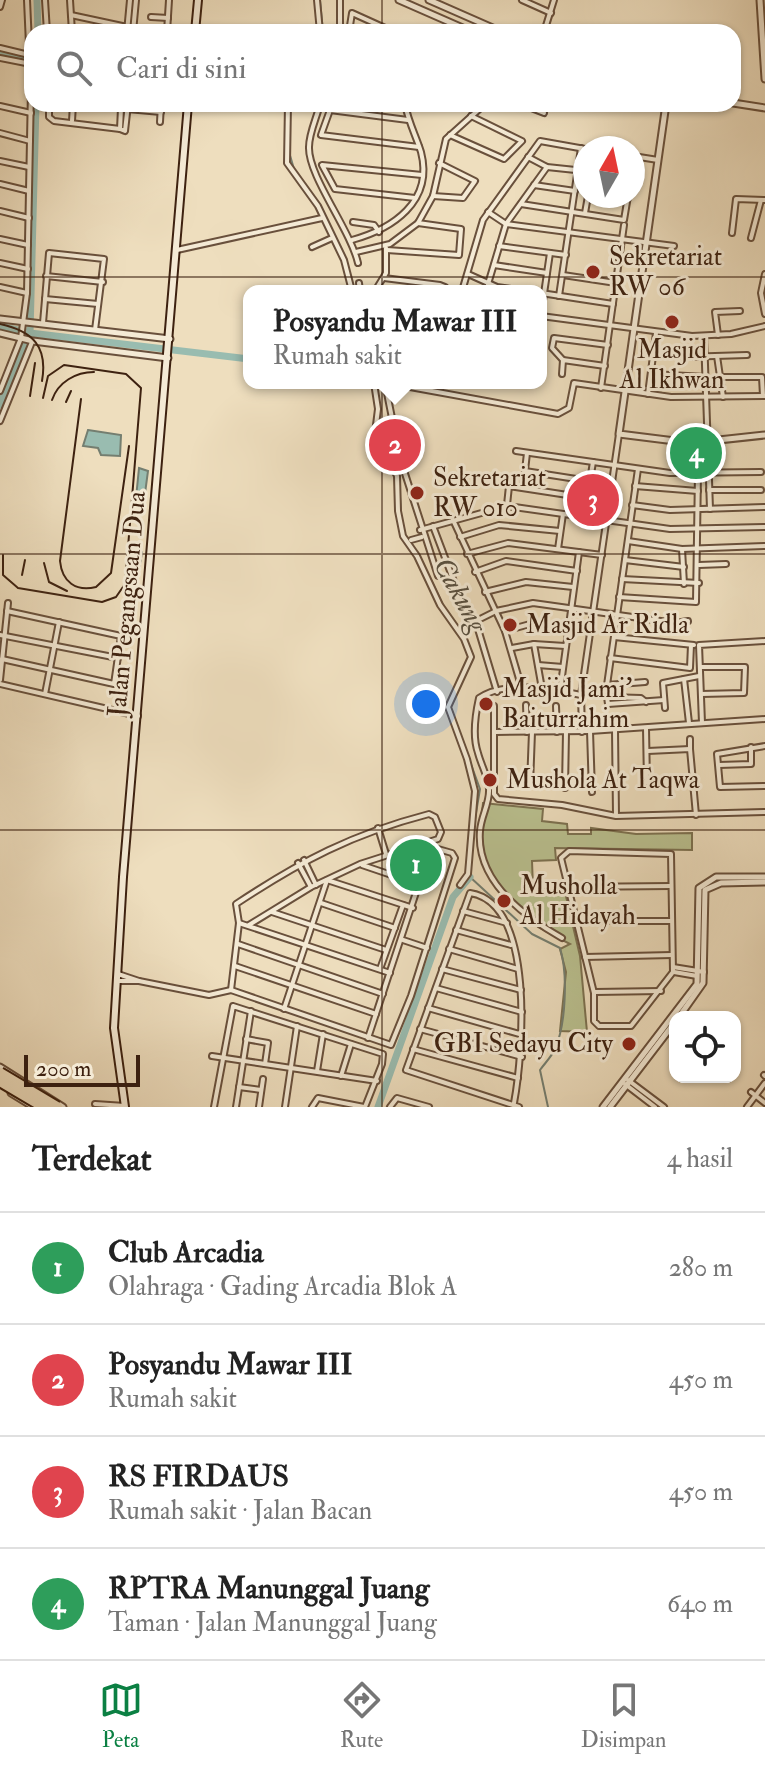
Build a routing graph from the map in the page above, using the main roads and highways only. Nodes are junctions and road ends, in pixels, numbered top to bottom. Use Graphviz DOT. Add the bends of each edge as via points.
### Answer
graph roads {
  1 [pos="198,0"];
  2 [pos="196,24"];
  3 [pos="187,112"];
  4 [pos="0,1070"];
  5 [pos="0,1084"];
  6 [pos="125,1106"];
  7 [pos="44,1107"];
  8 [pos="60,1107"];
  1 -- 2 [label="main road"];
  3 -- 6 [label="main road, Jalan Pegangsaan Dua" via="117,976 114,1028"];
  4 -- 8 [label="highway, bridge"];
  5 -- 7 [label="highway, bridge"];
}
